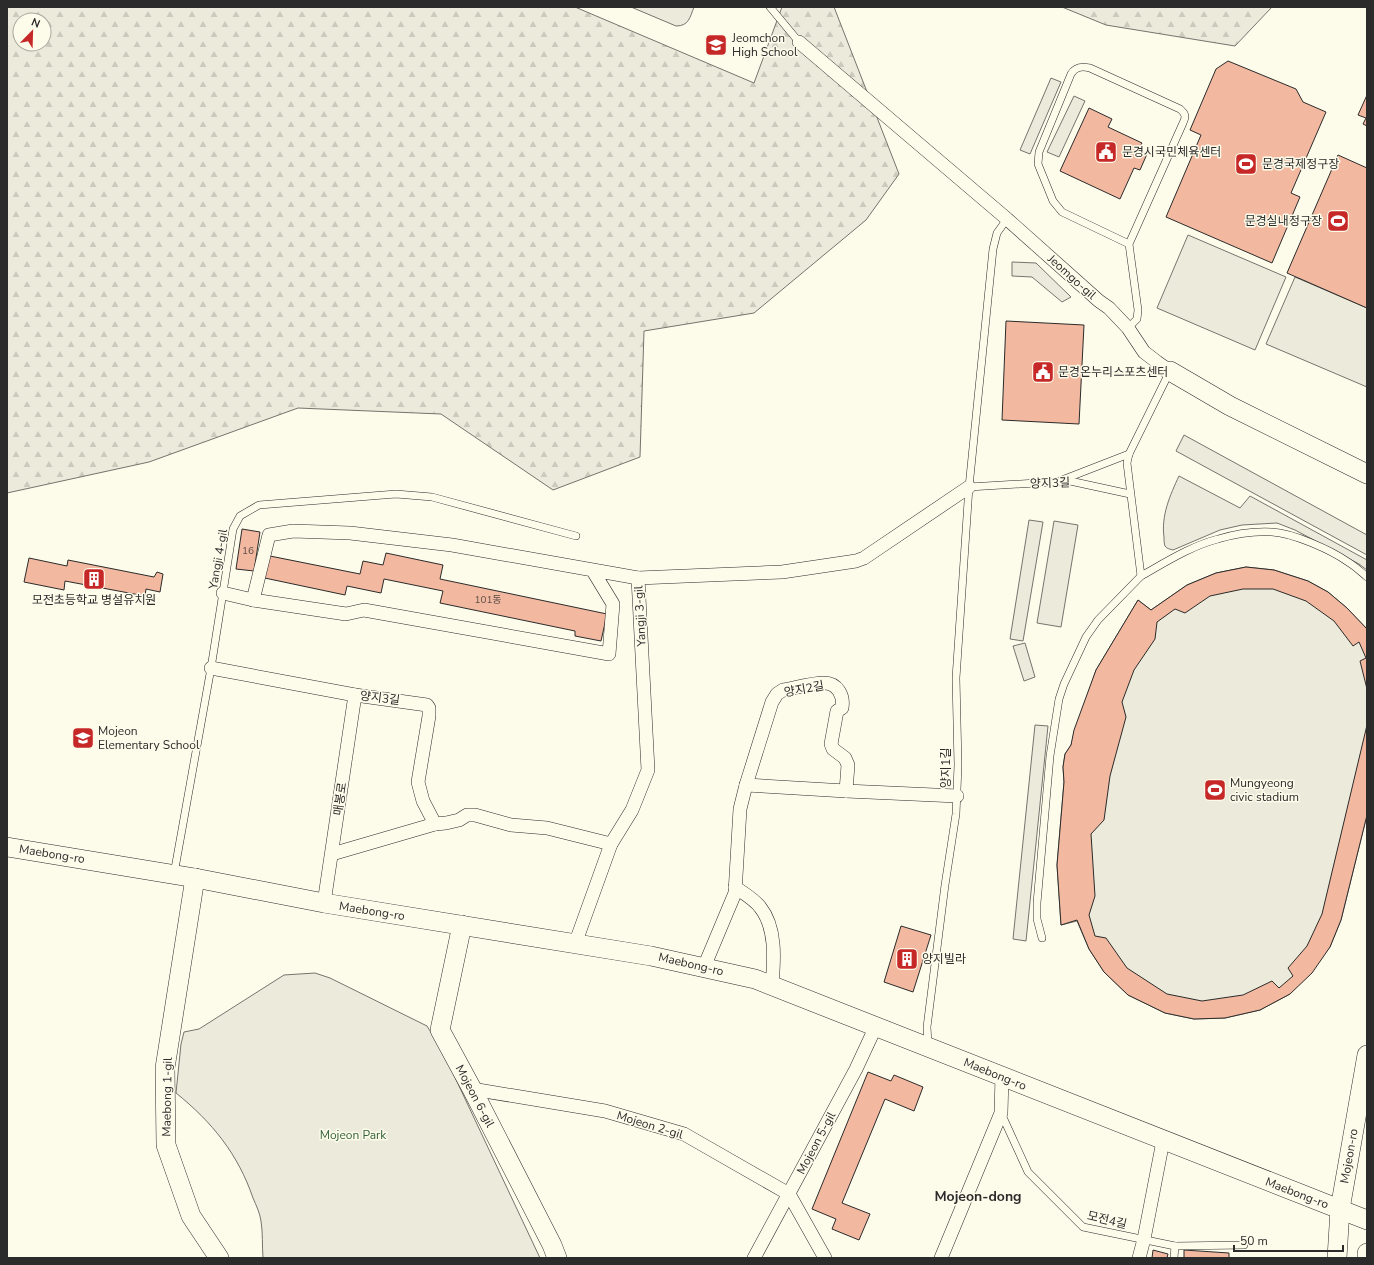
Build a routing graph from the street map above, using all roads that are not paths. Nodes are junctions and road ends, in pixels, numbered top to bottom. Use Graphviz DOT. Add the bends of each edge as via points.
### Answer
graph roads {
  1 [pos="770,7"];
  2 [pos="799,42"];
  3 [pos="1007,219"];
  4 [pos="1129,244"];
  5 [pos="1128,328"];
  6 [pos="1170,371"];
  7 [pos="1129,454"];
  8 [pos="1367,474"];
  9 [pos="1056,482"];
  10 [pos="969,487"];
  11 [pos="1130,494"];
  12 [pos="576,536"];
  13 [pos="593,571"];
  14 [pos="1141,576"];
  15 [pos="1367,577"];
  16 [pos="638,578"];
  17 [pos="223,593"];
  18 [pos="253,600"];
  19 [pos="211,668"];
  20 [pos="355,695"];
  21 [pos="746,785"];
  22 [pos="846,791"];
  23 [pos="957,796"];
  24 [pos="435,824"];
  25 [pos="611,844"];
  26 [pos="7,847"];
  27 [pos="332,854"];
  28 [pos="174,875"];
  29 [pos="195,878"];
  30 [pos="735,887"];
  31 [pos="324,903"];
  32 [pos="462,925"];
  33 [pos="1042,938"];
  34 [pos="575,944"];
  35 [pos="704,968"];
  36 [pos="772,986"];
  37 [pos="876,1026"];
  38 [pos="928,1047"];
  39 [pos="1367,1055"];
  40 [pos="1002,1076"];
  41 [pos="472,1089"];
  42 [pos="1001,1113"];
  43 [pos="1163,1141"];
  44 [pos="789,1194"];
  45 [pos="1340,1209"];
  46 [pos="1367,1220"];
  47 [pos="1144,1239"];
  48 [pos="1244,1245"];
  49 [pos="1175,1246"];
  50 [pos="1367,1253"];
  51 [pos="220,1258"];
  52 [pos="557,1258"];
  53 [pos="754,1258"];
  54 [pos="825,1258"];
  55 [pos="941,1258"];
  56 [pos="1138,1258"];
  57 [pos="1174,1258"];
  58 [pos="1337,1258"];
  59 [pos="1367,1258"];
  1 -- 2 [label="lane"];
  2 -- 3 [label="street, Jeomgo-gil"];
  3 -- 5 [label="street, Jeomgo-gil" via="1109,308"];
  3 -- 10 [label="lane, 양지1길" via="997,233 994,249"];
  4 -- 4 [label="lane" via="1062,212 1053,201 1038,164 1039,152 1070,74 1080,67 1090,68 1180,109 1186,118"];
  4 -- 5 [label="lane" via="1138,310 1137,318"];
  5 -- 6 [label="street, Jeomgo-gil" via="1144,352"];
  6 -- 7 [label="lane"];
  6 -- 8 [label="street, Jeomgo-gil" via="1230,406"];
  7 -- 9 [label="lane"];
  7 -- 11 [label="lane" via="1127,462"];
  9 -- 10 [label="lane, 양지3길"];
  9 -- 11 [label="lane, 양지3길" via="1070,481"];
  10 -- 16 [label="street, Yangji 3-gil" via="856,562 782,572"];
  10 -- 23 [label="lane, 양지1길" via="956,678"];
  11 -- 14 [label="lane"];
  12 -- 17 [label="lane, Yangji 4-gil" via="432,497 396,494 259,505 240,516 233,529"];
  13 -- 16 [label="street"];
  13 -- 18 [label="street" via="452,545 350,533 293,532 269,535"];
  13 -- 18 [label="street" via="613,604 609,654 364,610 346,614"];
  14 -- 15 [label="lane" via="1217,539 1247,533 1274,532 1300,538 1326,549"];
  14 -- 33 [label="lane" via="1103,615 1086,637 1059,699 1050,756 1037,903 1037,919"];
  16 -- 25 [label="street, Yangji 3-gil" via="648,770 632,810"];
  17 -- 18 [label="street"];
  17 -- 19 [label="lane, Yangji 4-gil"];
  19 -- 20 [label="street, 양지3길"];
  19 -- 28 [label="lane, Yangji 4-gil"];
  20 -- 24 [label="street, 양지3길" via="422,703 429,708 418,782 426,808"];
  20 -- 27 [label="street, 매봉로"];
  21 -- 22 [label="street"];
  21 -- 22 [label="street, 양지2길" via="772,702 777,694 783,690 824,683 838,689 842,696 842,708 836,712 831,744 845,758 848,765"];
  21 -- 30 [label="street, 양지2길" via="740,809"];
  22 -- 23 [label="street"];
  23 -- 38 [label="lane, 양지1길" via="927,1027"];
  24 -- 25 [label="street" via="446,824 475,815 511,825 547,828"];
  24 -- 27 [label="street"];
  25 -- 34 [label="street, Yangji 3-gil"];
  26 -- 28 [label="street, Maebong-ro"];
  27 -- 31 [label="street, 매봉로"];
  28 -- 29 [label="street, Maebong-ro"];
  29 -- 31 [label="street, Maebong-ro"];
  29 -- 51 [label="street, Maebong 1-gil" via="165,1068 166,1145 191,1216"];
  30 -- 35 [label="street, 양지2길" via="735,893"];
  30 -- 36 [label="street" via="760,907 769,926 774,955"];
  31 -- 32 [label="street, Maebong-ro"];
  32 -- 34 [label="street, Maebong-ro"];
  32 -- 41 [label="street, Mojeon 6-gil" via="440,1030"];
  34 -- 35 [label="street, Maebong-ro" via="651,956"];
  35 -- 36 [label="street, Maebong-ro" via="755,979"];
  36 -- 37 [label="street, Maebong-ro"];
  37 -- 38 [label="street, Maebong-ro"];
  37 -- 44 [label="street, Mojeon 5-gil" via="856,1069"];
  38 -- 40 [label="street, Maebong-ro"];
  39 -- 45 [label="street, Mojeon-ro"];
  40 -- 42 [label="street"];
  40 -- 43 [label="street, Maebong-ro"];
  41 -- 44 [label="street, Mojeon 2-gil" via="605,1111 684,1134"];
  41 -- 52 [label="street, Mojeon 6-gil"];
  42 -- 47 [label="lane, 모전4길" via="1028,1172 1080,1226"];
  42 -- 55 [label="street"];
  43 -- 45 [label="street, Maebong-ro"];
  43 -- 47 [label="street"];
  44 -- 53 [label="street, Mojeon 5-gil"];
  44 -- 54 [label="street"];
  45 -- 46 [label="street, Maebong-ro"];
  45 -- 58 [label="street, Mojeon-ro"];
  47 -- 49 [label="lane, 모전4길"];
  47 -- 56 [label="street"];
  48 -- 49 [label="lane, 모전4길"];
  49 -- 57 [label="lane"];
  50 -- 59 [label="street"];
}
